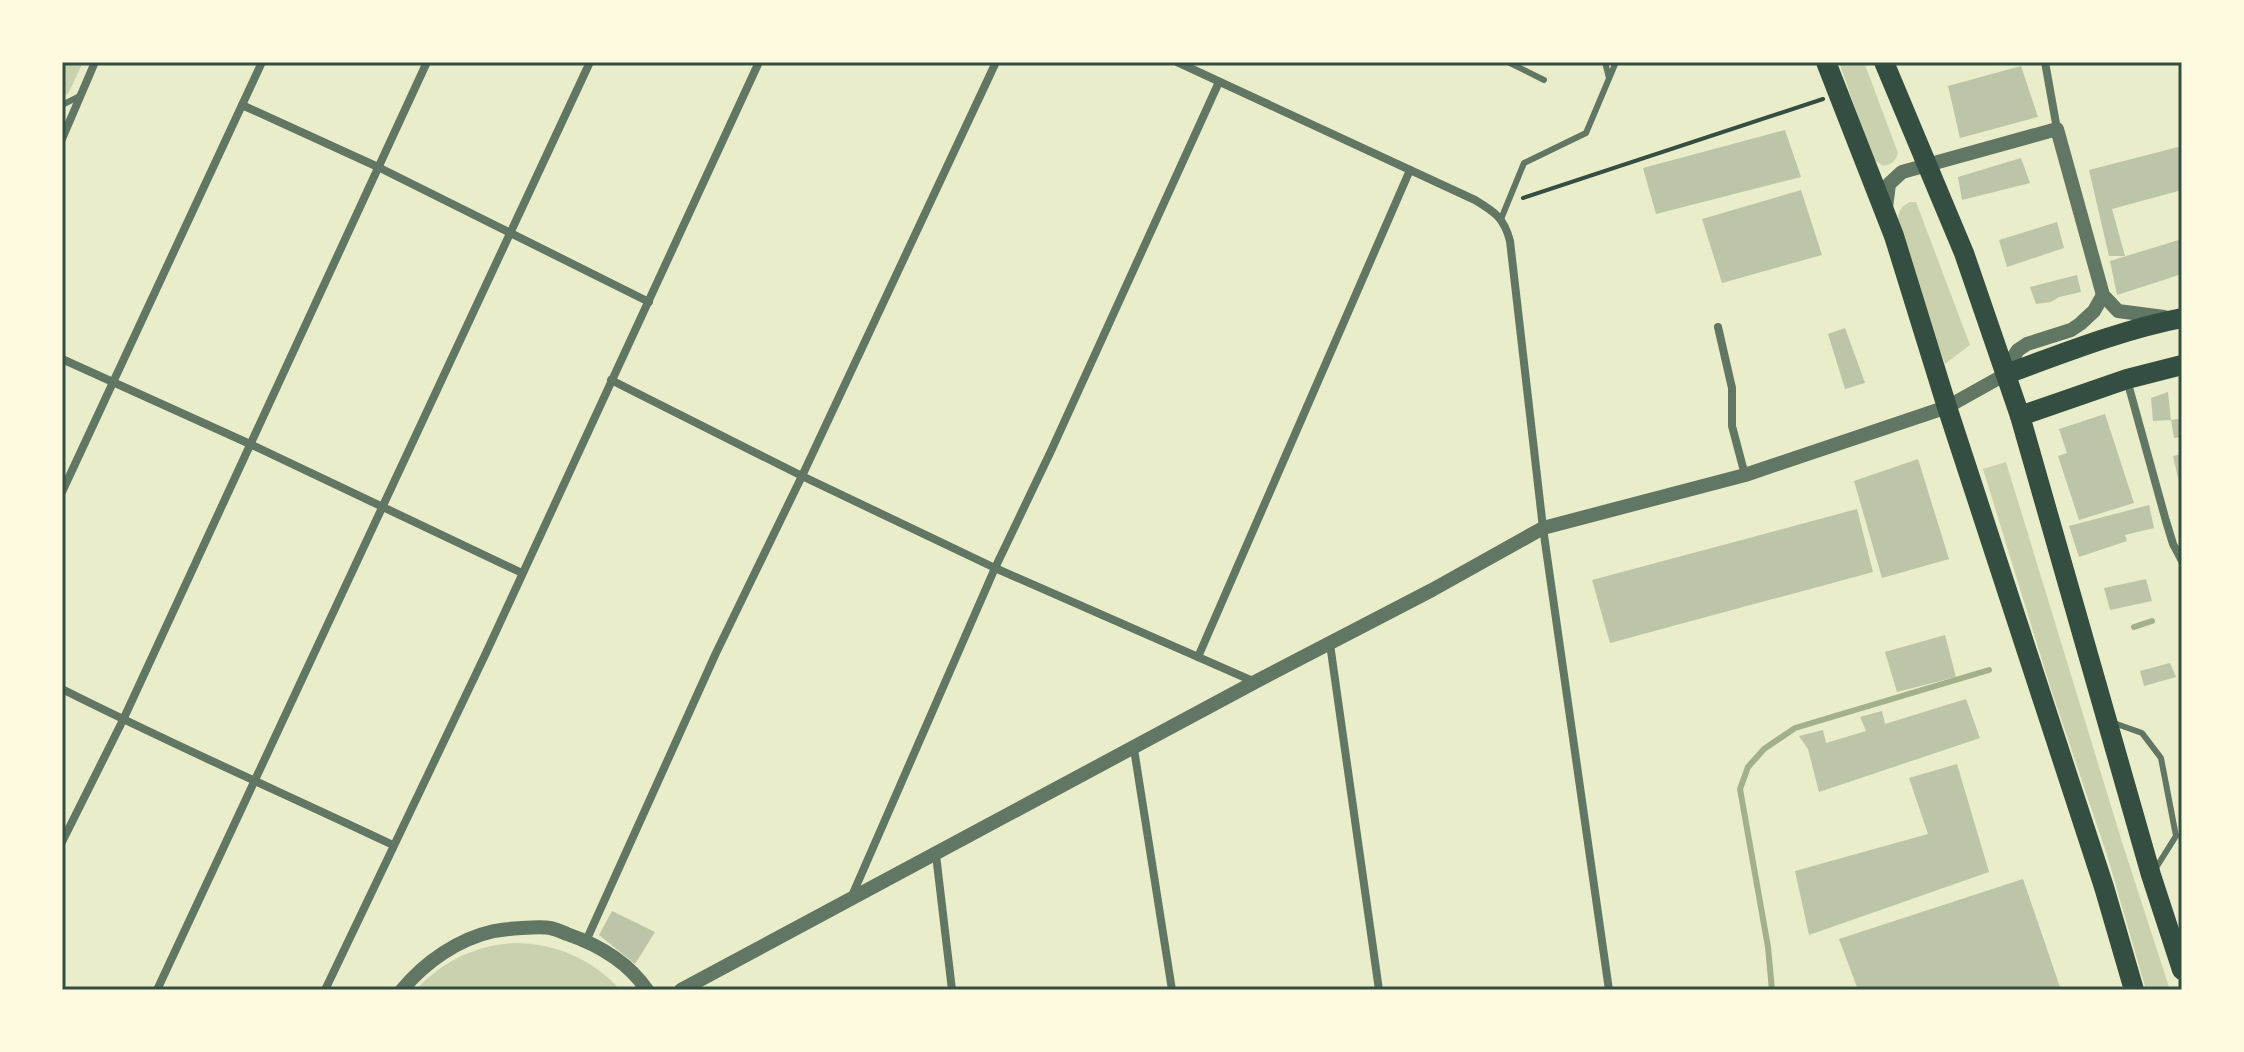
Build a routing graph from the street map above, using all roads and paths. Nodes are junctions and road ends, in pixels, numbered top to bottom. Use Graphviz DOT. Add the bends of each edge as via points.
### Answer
graph roads {
  1 [pos="95,62"];
  2 [pos="262,62"];
  3 [pos="427,62"];
  4 [pos="590,62"];
  5 [pos="759,62"];
  6 [pos="996,62"];
  7 [pos="1177,62"];
  8 [pos="1508,62"];
  9 [pos="1605,62"];
  10 [pos="1616,62"];
  11 [pos="1884,62"];
  12 [pos="2045,62"];
  13 [pos="1831,77"];
  14 [pos="1609,78"];
  15 [pos="1544,80"];
  16 [pos="1219,82"];
  17 [pos="82,96"];
  18 [pos="62,105"];
  19 [pos="242,105"];
  20 [pos="2057,129"];
  21 [pos="62,139"];
  22 [pos="1928,163"];
  23 [pos="378,167"];
  24 [pos="1410,170"];
  25 [pos="1886,216"];
  26 [pos="1501,219"];
  27 [pos="510,234"];
  28 [pos="2103,295"];
  29 [pos="649,302"];
  30 [pos="2180,318"];
  31 [pos="1718,327"];
  32 [pos="62,359"];
  33 [pos="2182,365"];
  34 [pos="2006,374"];
  35 [pos="2127,379"];
  36 [pos="611,380"];
  37 [pos="112,382"];
  38 [pos="1947,407"];
  39 [pos="2020,416"];
  40 [pos="250,444"];
  41 [pos="1745,475"];
  42 [pos="802,476"];
  43 [pos="62,492"];
  44 [pos="382,506"];
  45 [pos="1543,528"];
  46 [pos="2178,546"];
  47 [pos="2182,561"];
  48 [pos="995,568"];
  49 [pos="522,573"];
  50 [pos="1330,644"];
  51 [pos="1198,657"];
  52 [pos="1255,682"];
  53 [pos="62,689"];
  54 [pos="123,720"];
  55 [pos="2108,721"];
  56 [pos="1134,749"];
  57 [pos="255,779"];
  58 [pos="62,842"];
  59 [pos="393,845"];
  60 [pos="936,855"];
  61 [pos="2151,875"];
  62 [pos="850,899"];
  63 [pos="586,941"];
  64 [pos="2182,970"];
  65 [pos="157,990"];
  66 [pos="325,990"];
  67 [pos="402,990"];
  68 [pos="647,990"];
  69 [pos="681,990"];
  70 [pos="952,990"];
  71 [pos="1172,990"];
  72 [pos="1379,990"];
  73 [pos="1609,990"];
  74 [pos="2134,990"];
  1 -- 17 [label="street"];
  2 -- 19 [label="street"];
  3 -- 23 [label="street"];
  4 -- 27 [label="street"];
  5 -- 29 [label="street"];
  6 -- 42 [label="street"];
  7 -- 16 [label="street"];
  8 -- 15 [label="lane"];
  9 -- 14 [label="lane"];
  10 -- 14 [label="lane"];
  11 -- 22 [label="main road"];
  12 -- 20 [label="street"];
  13 -- 25 [label="main road"];
  13 -- 26 [label="path" via="1523,198"];
  14 -- 26 [label="lane" via="1586,133 1524,163"];
  16 -- 24 [label="street"];
  16 -- 48 [label="street"];
  17 -- 18 [label="lane"];
  17 -- 21 [label="street"];
  19 -- 23 [label="street"];
  19 -- 37 [label="street"];
  20 -- 22 [label="street"];
  20 -- 28 [label="street"];
  22 -- 25 [label="street" via="1894,177 1887,191"];
  22 -- 34 [label="main road"];
  23 -- 27 [label="street"];
  23 -- 40 [label="street"];
  24 -- 26 [label="street" via="1475,200"];
  24 -- 51 [label="street"];
  25 -- 38 [label="main road"];
  26 -- 45 [label="street" via="1510,241"];
  27 -- 29 [label="street"];
  27 -- 44 [label="street"];
  28 -- 30 [label="street" via="2118,311"];
  28 -- 34 [label="street" via="2094,311 2071,330 2018,350"];
  29 -- 36 [label="street"];
  30 -- 34 [label="main road" via="2097,340"];
  31 -- 41 [label="street"];
  32 -- 37 [label="street"];
  33 -- 35 [label="main road"];
  34 -- 38 [label="street"];
  34 -- 39 [label="main road"];
  35 -- 39 [label="main road"];
  35 -- 46 [label="street" via="2166,521"];
  36 -- 42 [label="street"];
  36 -- 49 [label="street"];
  37 -- 40 [label="street"];
  37 -- 43 [label="street"];
  38 -- 41 [label="street"];
  38 -- 74 [label="main road"];
  39 -- 55 [label="main road"];
  40 -- 44 [label="street"];
  40 -- 54 [label="street"];
  41 -- 45 [label="street"];
  42 -- 48 [label="street"];
  42 -- 63 [label="street"];
  44 -- 49 [label="street"];
  44 -- 57 [label="street"];
  45 -- 50 [label="street"];
  45 -- 73 [label="street"];
  46 -- 47 [label="street"];
  48 -- 51 [label="street"];
  48 -- 62 [label="street"];
  49 -- 59 [label="street"];
  50 -- 52 [label="street"];
  50 -- 72 [label="street"];
  51 -- 52 [label="street"];
  52 -- 56 [label="street"];
  53 -- 54 [label="street"];
  54 -- 57 [label="street"];
  54 -- 58 [label="street"];
  55 -- 61 [label="main road"];
  55 -- 61 [label="lane" via="2142,733 2161,758 2176,836"];
  56 -- 60 [label="street"];
  56 -- 71 [label="street"];
  57 -- 59 [label="street"];
  57 -- 65 [label="street"];
  59 -- 66 [label="street"];
  60 -- 62 [label="street"];
  60 -- 70 [label="street"];
  61 -- 64 [label="main road"];
  62 -- 69 [label="street"];
  63 -- 67 [label="street" via="549,928 495,931 452,947"];
  63 -- 68 [label="street" via="626,966"];
}
